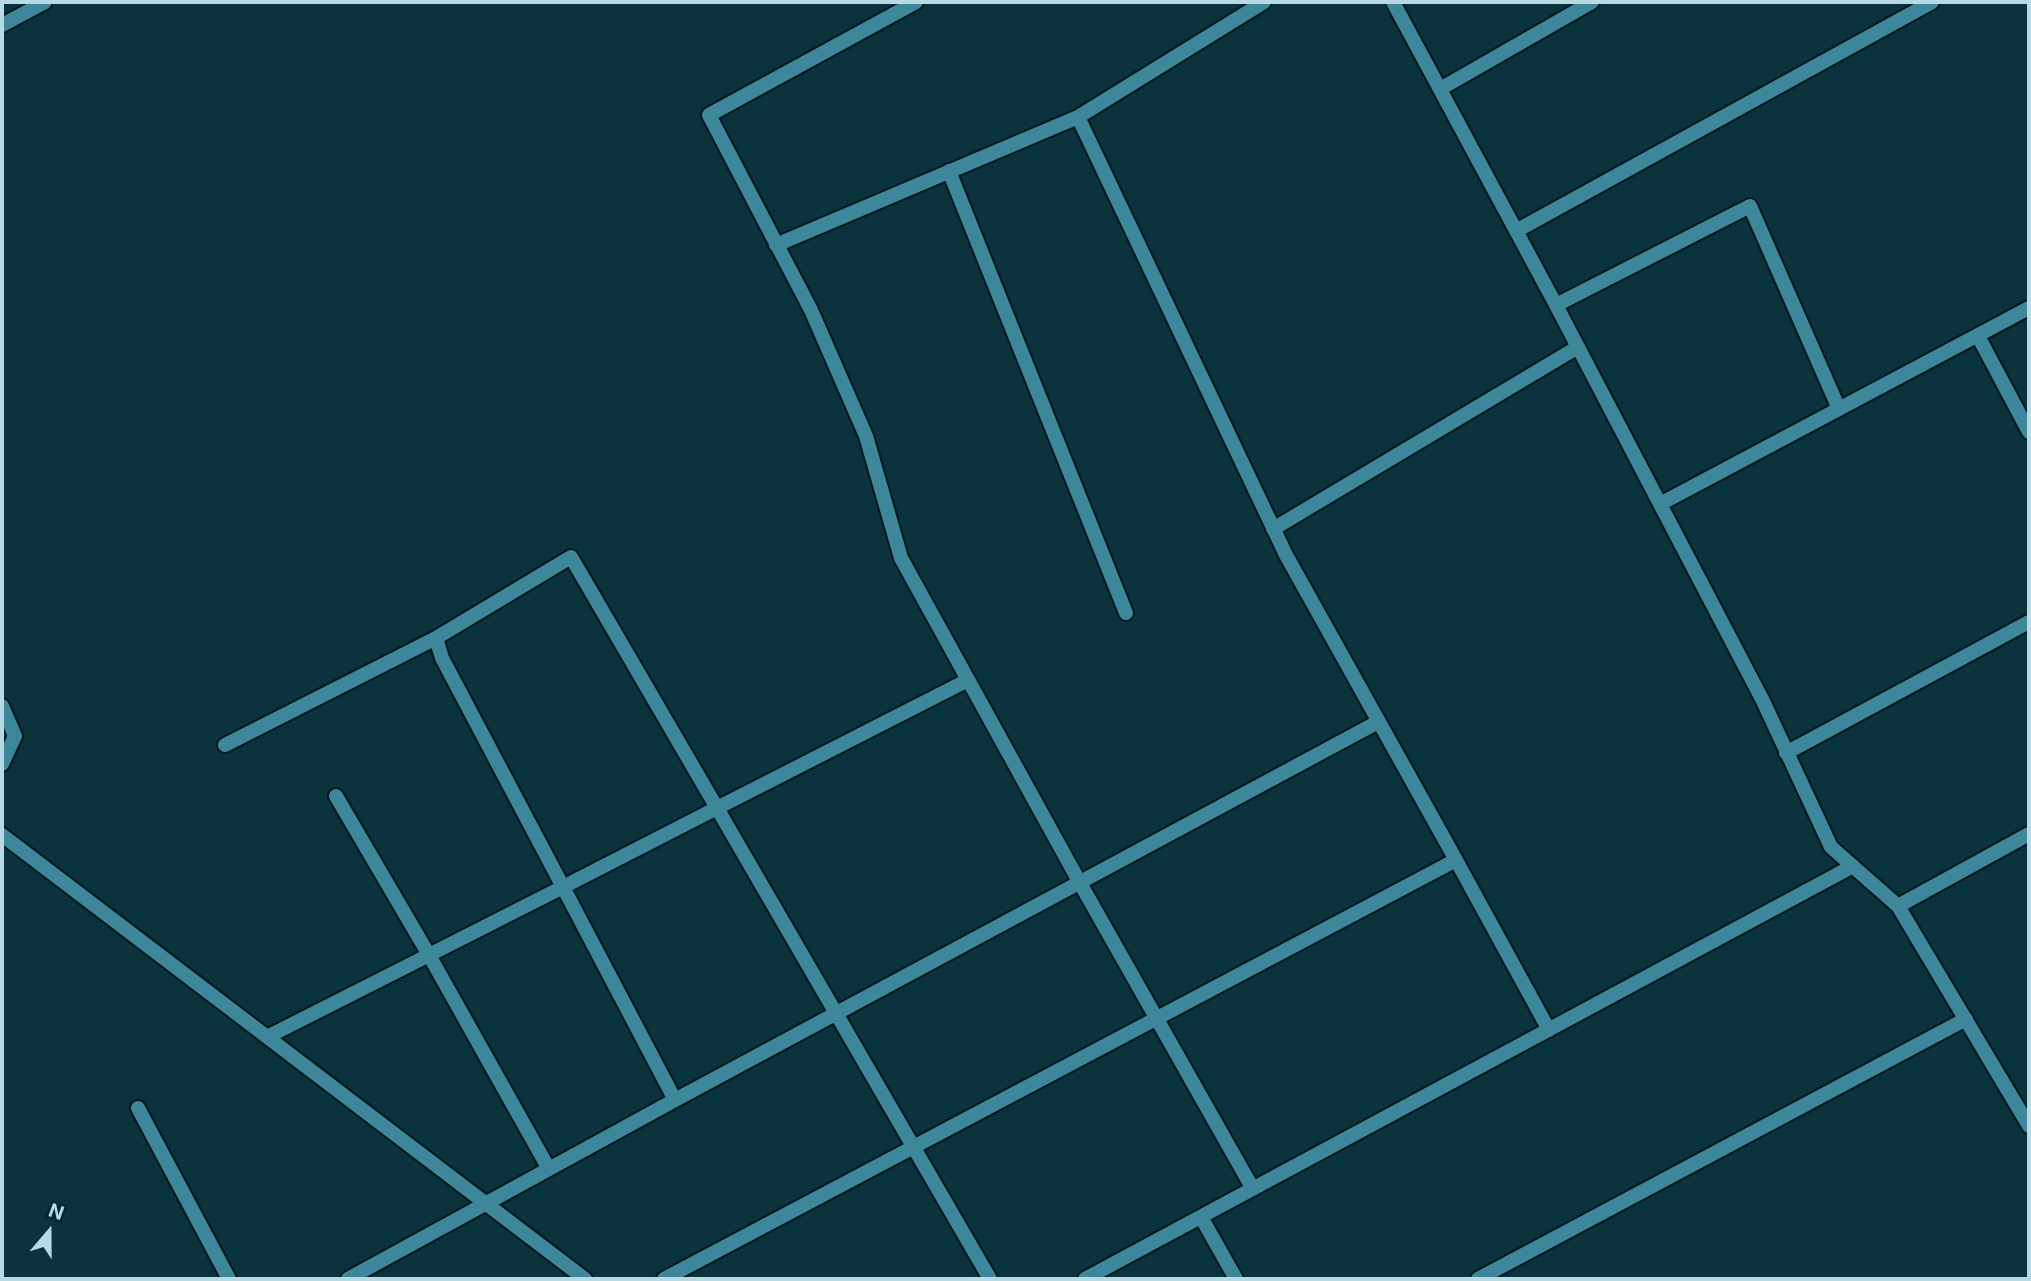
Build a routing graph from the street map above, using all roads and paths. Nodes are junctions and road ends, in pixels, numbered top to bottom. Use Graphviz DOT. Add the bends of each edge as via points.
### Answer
graph roads {
  1 [pos="45,2"];
  2 [pos="916,2"];
  3 [pos="1264,2"];
  4 [pos="1393,2"];
  5 [pos="1592,2"];
  6 [pos="1932,2"];
  7 [pos="2,25"];
  8 [pos="1440,89"];
  9 [pos="1078,117"];
  10 [pos="949,171"];
  11 [pos="1516,231"];
  12 [pos="776,245"];
  13 [pos="1556,305"];
  14 [pos="2029,308"];
  15 [pos="1978,336"];
  16 [pos="1578,347"];
  17 [pos="1839,409"];
  18 [pos="2029,432"];
  19 [pos="1660,504"];
  20 [pos="1273,529"];
  21 [pos="1126,613"];
  22 [pos="2029,622"];
  23 [pos="436,638"];
  24 [pos="968,680"];
  25 [pos="2,706"];
  26 [pos="1378,722"];
  27 [pos="225,745"];
  28 [pos="1786,753"];
  29 [pos="2,764"];
  30 [pos="336,796"];
  31 [pos="717,808"];
  32 [pos="2029,834"];
  33 [pos="2,835"];
  34 [pos="1456,860"];
  35 [pos="1853,866"];
  36 [pos="1080,883"];
  37 [pos="563,887"];
  38 [pos="1898,906"];
  39 [pos="429,955"];
  40 [pos="836,1013"];
  41 [pos="1156,1019"];
  42 [pos="1966,1019"];
  43 [pos="1549,1030"];
  44 [pos="267,1037"];
  45 [pos="675,1100"];
  46 [pos="138,1108"];
  47 [pos="2028,1120"];
  48 [pos="914,1147"];
  49 [pos="549,1169"];
  50 [pos="1253,1189"];
  51 [pos="486,1204"];
  52 [pos="1201,1217"];
  53 [pos="229,1279"];
  54 [pos="348,1279"];
  55 [pos="585,1279"];
  56 [pos="664,1279"];
  57 [pos="990,1279"];
  58 [pos="1085,1279"];
  59 [pos="1236,1279"];
  60 [pos="1478,1279"];
  1 -- 7 [label="street"];
  2 -- 12 [label="street" via="709,115"];
  3 -- 9 [label="street"];
  4 -- 8 [label="street"];
  5 -- 8 [label="street"];
  6 -- 11 [label="street"];
  8 -- 11 [label="street"];
  9 -- 10 [label="street"];
  9 -- 20 [label="street"];
  10 -- 12 [label="street"];
  10 -- 21 [label="street"];
  11 -- 13 [label="street"];
  12 -- 24 [label="street" via="811,310 866,436 901,558"];
  13 -- 16 [label="street"];
  13 -- 17 [label="street" via="1750,205"];
  14 -- 15 [label="street"];
  15 -- 17 [label="street"];
  15 -- 18 [label="street"];
  16 -- 19 [label="street"];
  16 -- 20 [label="street"];
  17 -- 19 [label="street"];
  19 -- 28 [label="street"];
  20 -- 26 [label="street"];
  22 -- 28 [label="street"];
  23 -- 27 [label="street"];
  23 -- 31 [label="street" via="571,557"];
  23 -- 37 [label="street" via="442,658"];
  24 -- 31 [label="street"];
  24 -- 36 [label="street"];
  25 -- 29 [label="street" via="15,736"];
  26 -- 34 [label="street"];
  26 -- 36 [label="street"];
  28 -- 35 [label="street" via="1831,846"];
  30 -- 39 [label="street"];
  31 -- 37 [label="street"];
  31 -- 40 [label="street"];
  32 -- 38 [label="street"];
  33 -- 44 [label="street"];
  34 -- 41 [label="street"];
  34 -- 43 [label="street"];
  35 -- 38 [label="street"];
  35 -- 43 [label="street"];
  36 -- 40 [label="street"];
  36 -- 41 [label="street"];
  37 -- 39 [label="street"];
  37 -- 45 [label="street"];
  38 -- 42 [label="street"];
  39 -- 44 [label="street"];
  39 -- 49 [label="street"];
  40 -- 45 [label="street"];
  40 -- 48 [label="street"];
  41 -- 48 [label="street"];
  41 -- 50 [label="street"];
  42 -- 47 [label="street"];
  42 -- 60 [label="street"];
  43 -- 50 [label="street"];
  44 -- 51 [label="street"];
  45 -- 49 [label="street"];
  46 -- 53 [label="street"];
  48 -- 56 [label="street"];
  48 -- 57 [label="street"];
  49 -- 51 [label="street"];
  50 -- 52 [label="street"];
  51 -- 54 [label="street"];
  51 -- 55 [label="street"];
  52 -- 58 [label="street"];
  52 -- 59 [label="street"];
}
